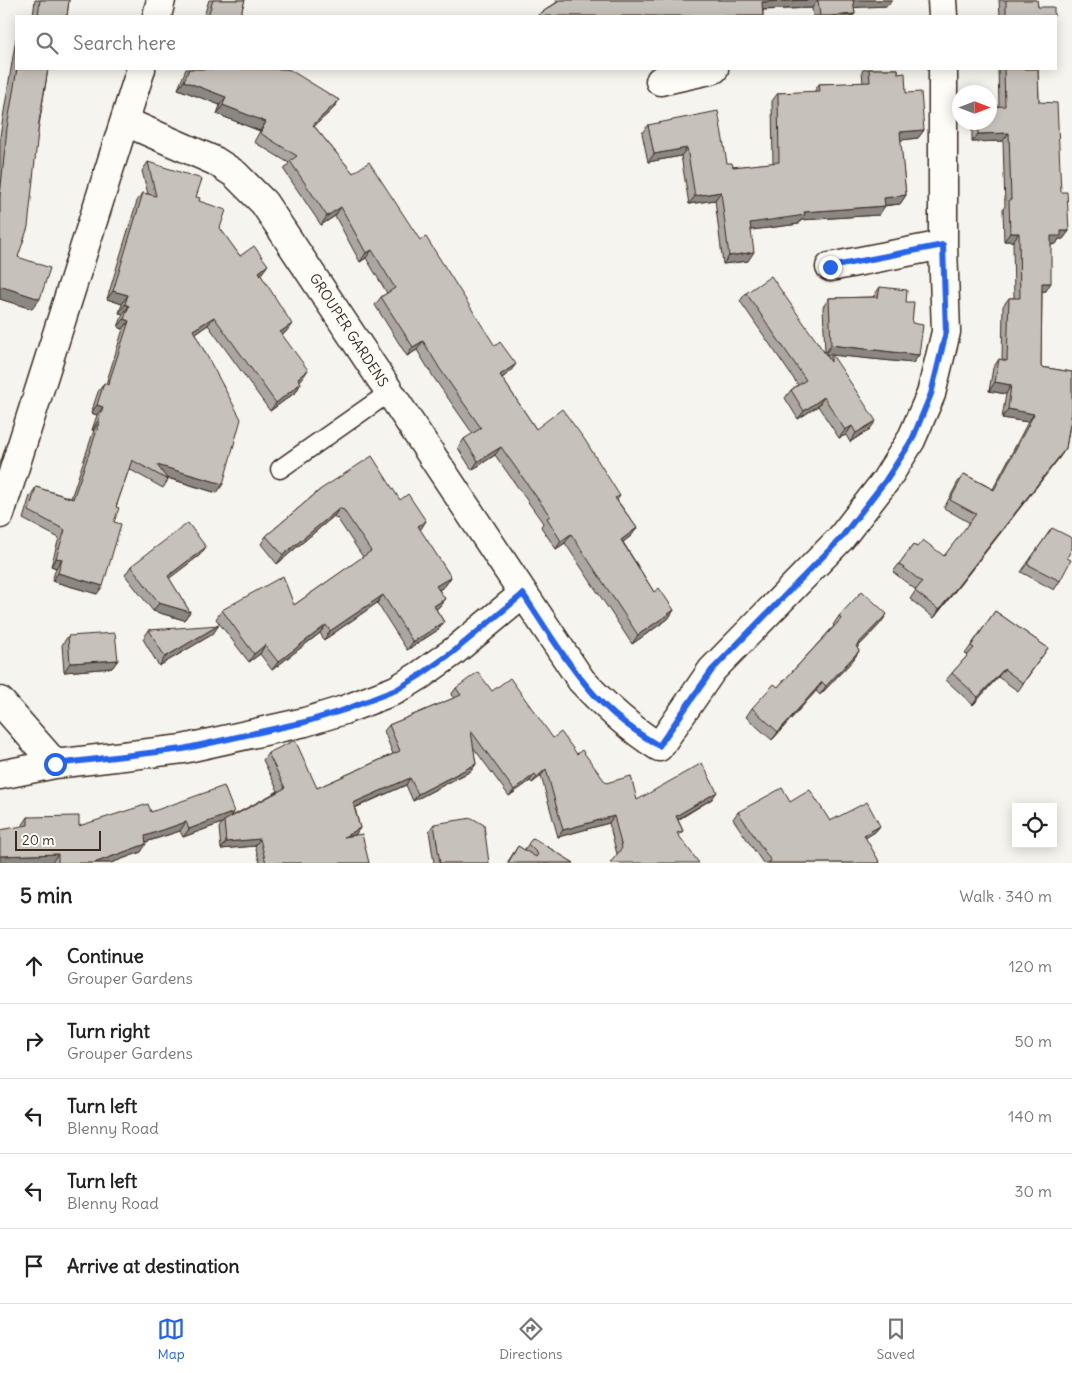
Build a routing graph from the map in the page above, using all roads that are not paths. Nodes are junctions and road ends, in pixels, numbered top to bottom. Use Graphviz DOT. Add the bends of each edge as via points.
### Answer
graph roads {
  1 [pos="161,0"];
  2 [pos="942,0"];
  3 [pos="157,15"];
  4 [pos="943,15"];
  5 [pos="141,70"];
  6 [pos="710,70"];
  7 [pos="943,70"];
  8 [pos="660,81"];
  9 [pos="126,122"];
  10 [pos="943,245"];
  11 [pos="830,267"];
  12 [pos="390,392"];
  13 [pos="280,469"];
  14 [pos="0,514"];
  15 [pos="523,594"];
  16 [pos="0,701"];
  17 [pos="55,764"];
  18 [pos="0,775"];
  1 -- 3 [label="street"];
  2 -- 4 [label="street"];
  5 -- 9 [label="street"];
  6 -- 8 [label="street"];
  7 -- 10 [label="street"];
  9 -- 12 [label="street, GROUPER GARDENS" via="215,162 248,186 281,227"];
  9 -- 14 [label="street"];
  10 -- 11 [label="street"];
  10 -- 15 [label="street, GROUPER GARDENS" via="946,332 931,394 912,440 841,538 712,670 659,746 604,706 582,680"];
  12 -- 13 [label="lane"];
  12 -- 15 [label="street, GROUPER GARDENS"];
  15 -- 17 [label="street" via="453,652 404,686 344,710 183,749"];
  16 -- 17 [label="street"];
  17 -- 18 [label="street"];
}
